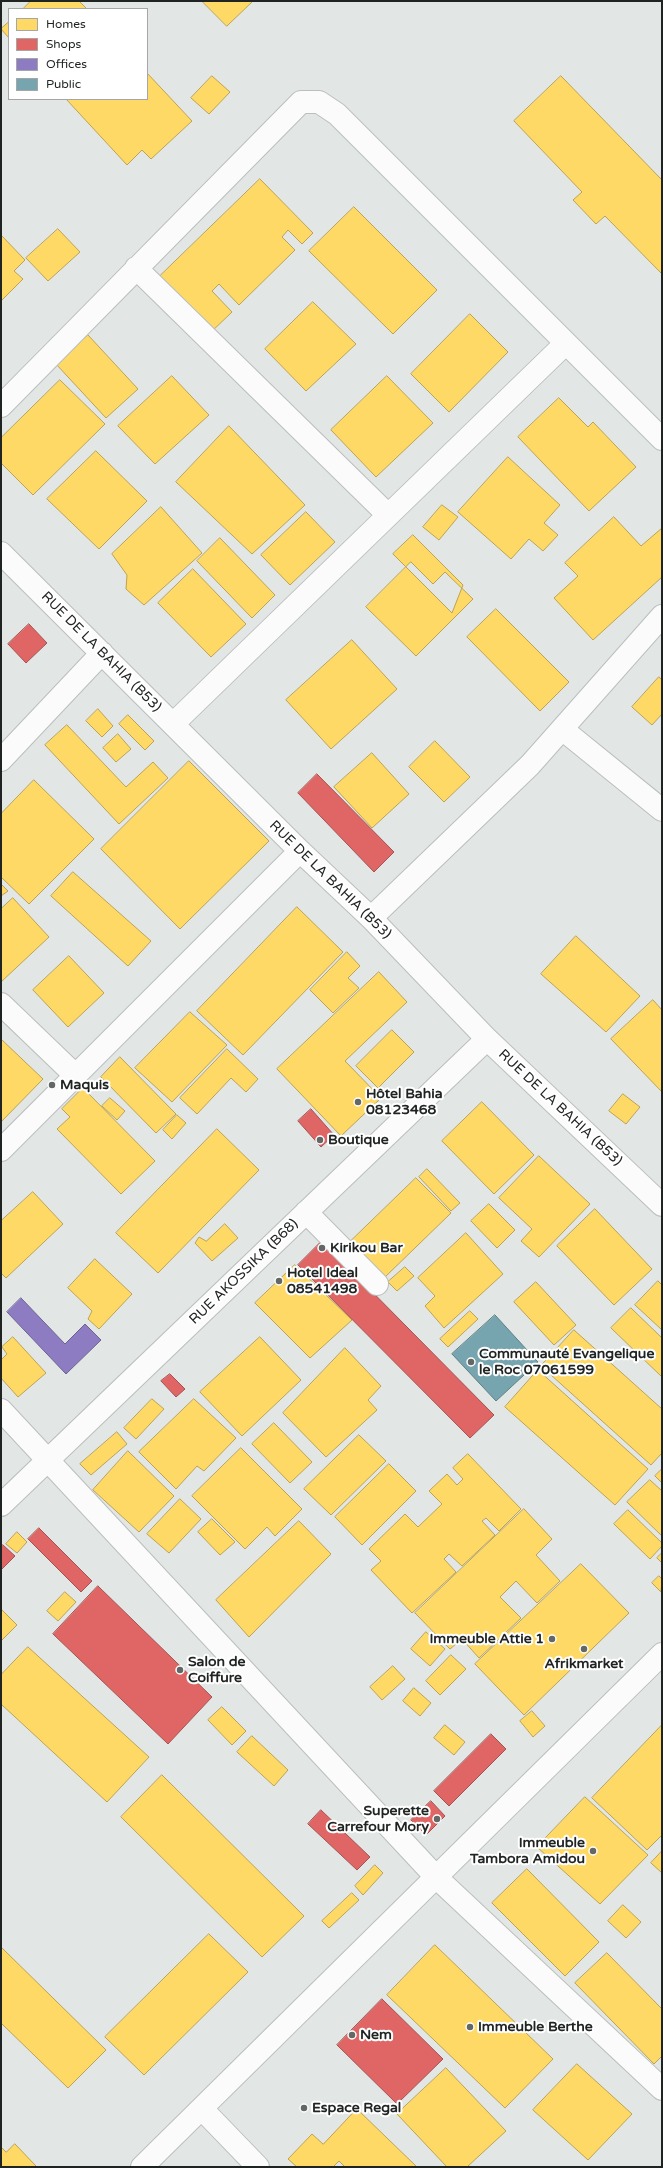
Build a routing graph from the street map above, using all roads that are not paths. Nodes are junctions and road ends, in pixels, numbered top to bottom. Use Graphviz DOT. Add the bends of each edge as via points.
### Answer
graph roads {
  1 [pos="136,268"];
  2 [pos="564,344"];
  3 [pos="1,406"];
  4 [pos="662,439"];
  5 [pos="388,515"];
  6 [pos="1,553"];
  7 [pos="662,616"];
  8 [pos="102,653"];
  9 [pos="173,724"];
  10 [pos="562,729"];
  11 [pos="1,760"];
  12 [pos="662,810"];
  13 [pos="300,851"];
  14 [pos="371,918"];
  15 [pos="1,1004"];
  16 [pos="487,1039"];
  17 [pos="75,1075"];
  18 [pos="1,1150"];
  19 [pos="662,1205"];
  20 [pos="306,1212"];
  21 [pos="377,1284"];
  22 [pos="1,1410"];
  23 [pos="48,1460"];
  24 [pos="1,1505"];
  25 [pos="662,1654"];
  26 [pos="437,1878"];
  27 [pos="662,2089"];
  28 [pos="202,2108"];
  29 [pos="142,2167"];
  30 [pos="258,2167"];
  1 -- 2 [label="street" via="301,102 319,102 337,114"];
  1 -- 3 [label="street"];
  1 -- 5 [label="street"];
  2 -- 4 [label="street"];
  2 -- 5 [label="street"];
  5 -- 9 [label="street"];
  6 -- 8 [label="street, RUE DE LA BAHIA (B53)"];
  7 -- 10 [label="street"];
  8 -- 9 [label="street, RUE DE LA BAHIA (B53)"];
  8 -- 11 [label="street"];
  9 -- 13 [label="street, RUE DE LA BAHIA (B53)"];
  10 -- 12 [label="street"];
  10 -- 14 [label="street" via="530,765"];
  13 -- 14 [label="street, RUE DE LA BAHIA (B53)"];
  13 -- 17 [label="street"];
  14 -- 16 [label="street, RUE DE LA BAHIA (B53)"];
  15 -- 17 [label="street"];
  16 -- 19 [label="street, RUE DE LA BAHIA (B53)"];
  16 -- 20 [label="street, RUE AKOSSIKA (B68)"];
  17 -- 18 [label="street"];
  20 -- 21 [label="street"];
  20 -- 23 [label="street, RUE AKOSSIKA (B68)"];
  22 -- 23 [label="street"];
  23 -- 24 [label="street, RUE AKOSSIKA (B68)"];
  23 -- 26 [label="street"];
  25 -- 26 [label="street"];
  26 -- 27 [label="street"];
  26 -- 28 [label="street"];
  28 -- 29 [label="street"];
  28 -- 30 [label="street"];
}
